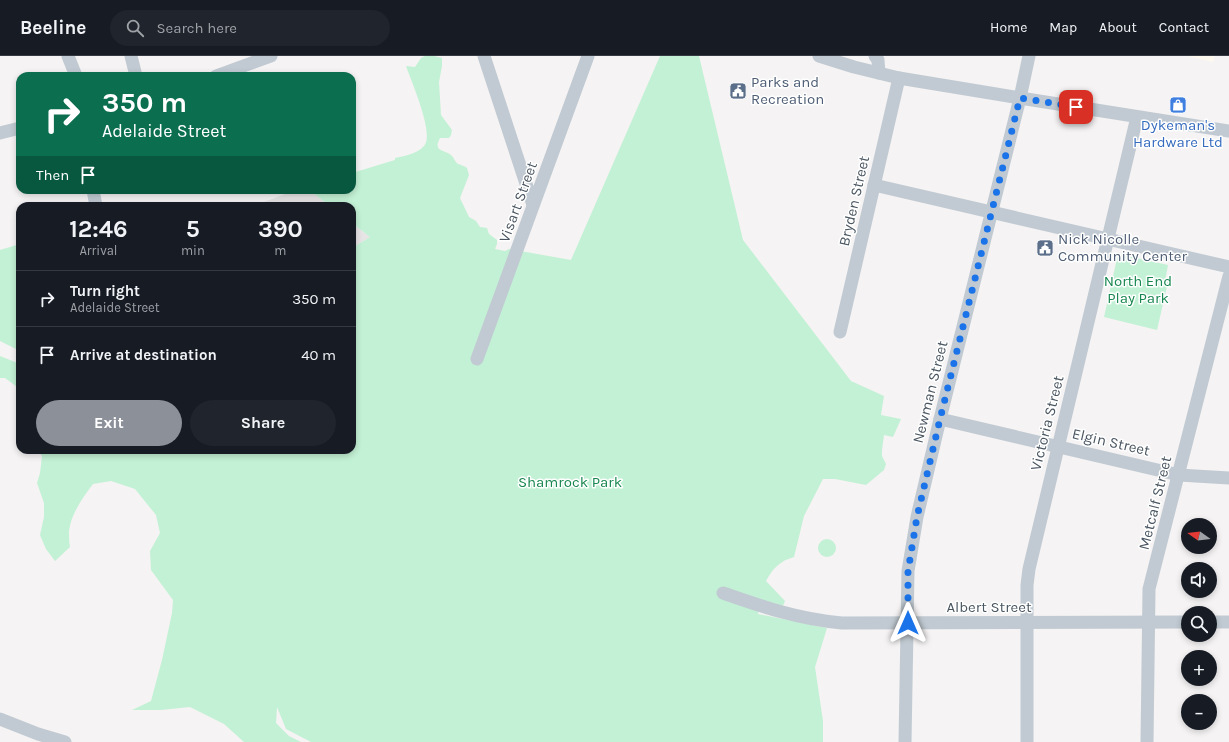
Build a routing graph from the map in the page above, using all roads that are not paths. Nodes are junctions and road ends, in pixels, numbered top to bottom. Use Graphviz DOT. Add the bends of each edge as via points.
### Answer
graph roads {
  1 [pos="68,56"];
  2 [pos="131,56"];
  3 [pos="271,56"];
  4 [pos="484,56"];
  5 [pos="588,56"];
  6 [pos="819,56"];
  7 [pos="875,56"];
  8 [pos="1029,56"];
  9 [pos="74,72"];
  10 [pos="135,72"];
  11 [pos="227,72"];
  12 [pos="879,73"];
  13 [pos="899,78"];
  14 [pos="1020,98"];
  15 [pos="1137,117"];
  16 [pos="16,129"];
  17 [pos="1229,131"];
  18 [pos="0,133"];
  19 [pos="874,185"];
  20 [pos="533,205"];
  21 [pos="991,213"];
  22 [pos="1108,239"];
  23 [pos="1229,267"];
  24 [pos="1229,276"];
  25 [pos="840,332"];
  26 [pos="477,359"];
  27 [pos="940,419"];
  28 [pos="1058,446"];
  29 [pos="1179,475"];
  30 [pos="1229,478"];
  31 [pos="723,593"];
  32 [pos="1027,622"];
  33 [pos="1148,622"];
  34 [pos="1181,622"];
  35 [pos="1217,622"];
  36 [pos="1229,622"];
  37 [pos="908,623"];
  38 [pos="0,719"];
  39 [pos="63,742"];
  40 [pos="905,742"];
  41 [pos="1027,742"];
  42 [pos="1147,742"];
  1 -- 9 [label="street"];
  2 -- 10 [label="street"];
  3 -- 11 [label="street"];
  4 -- 20 [label="street"];
  5 -- 20 [label="street, Visart Street"];
  6 -- 12 [label="street"];
  7 -- 12 [label="street" via="878,60"];
  8 -- 14 [label="street, Newman Street"];
  12 -- 13 [label="street"];
  13 -- 14 [label="street"];
  13 -- 19 [label="street, Bryden Street"];
  14 -- 15 [label="street"];
  14 -- 21 [label="street, Newman Street"];
  15 -- 17 [label="street"];
  15 -- 22 [label="street, Victoria Street"];
  16 -- 18 [label="street"];
  19 -- 21 [label="street"];
  19 -- 25 [label="street, Bryden Street"];
  20 -- 26 [label="street, Visart Street"];
  21 -- 22 [label="street"];
  21 -- 27 [label="street, Newman Street"];
  22 -- 23 [label="street"];
  22 -- 28 [label="street, Victoria Street"];
  24 -- 29 [label="street, Metcalf Street"];
  27 -- 28 [label="street, Elgin Street"];
  27 -- 37 [label="street, Newman Street" via="917,517 908,571"];
  28 -- 29 [label="street, Elgin Street"];
  28 -- 32 [label="street, Victoria Street" via="1029,569"];
  29 -- 30 [label="street, Elgin Street"];
  29 -- 33 [label="street, Metcalf Street" via="1150,589"];
  31 -- 37 [label="street, Albert Street" via="782,613 822,622"];
  32 -- 33 [label="street, Albert Street"];
  32 -- 37 [label="street, Albert Street"];
  32 -- 41 [label="street, Victoria Street"];
  33 -- 34 [label="street, Albert Street"];
  33 -- 42 [label="street, Metcalf Street"];
  35 -- 36 [label="street"];
  37 -- 40 [label="street, Newman Street"];
  38 -- 39 [label="street"];
}
